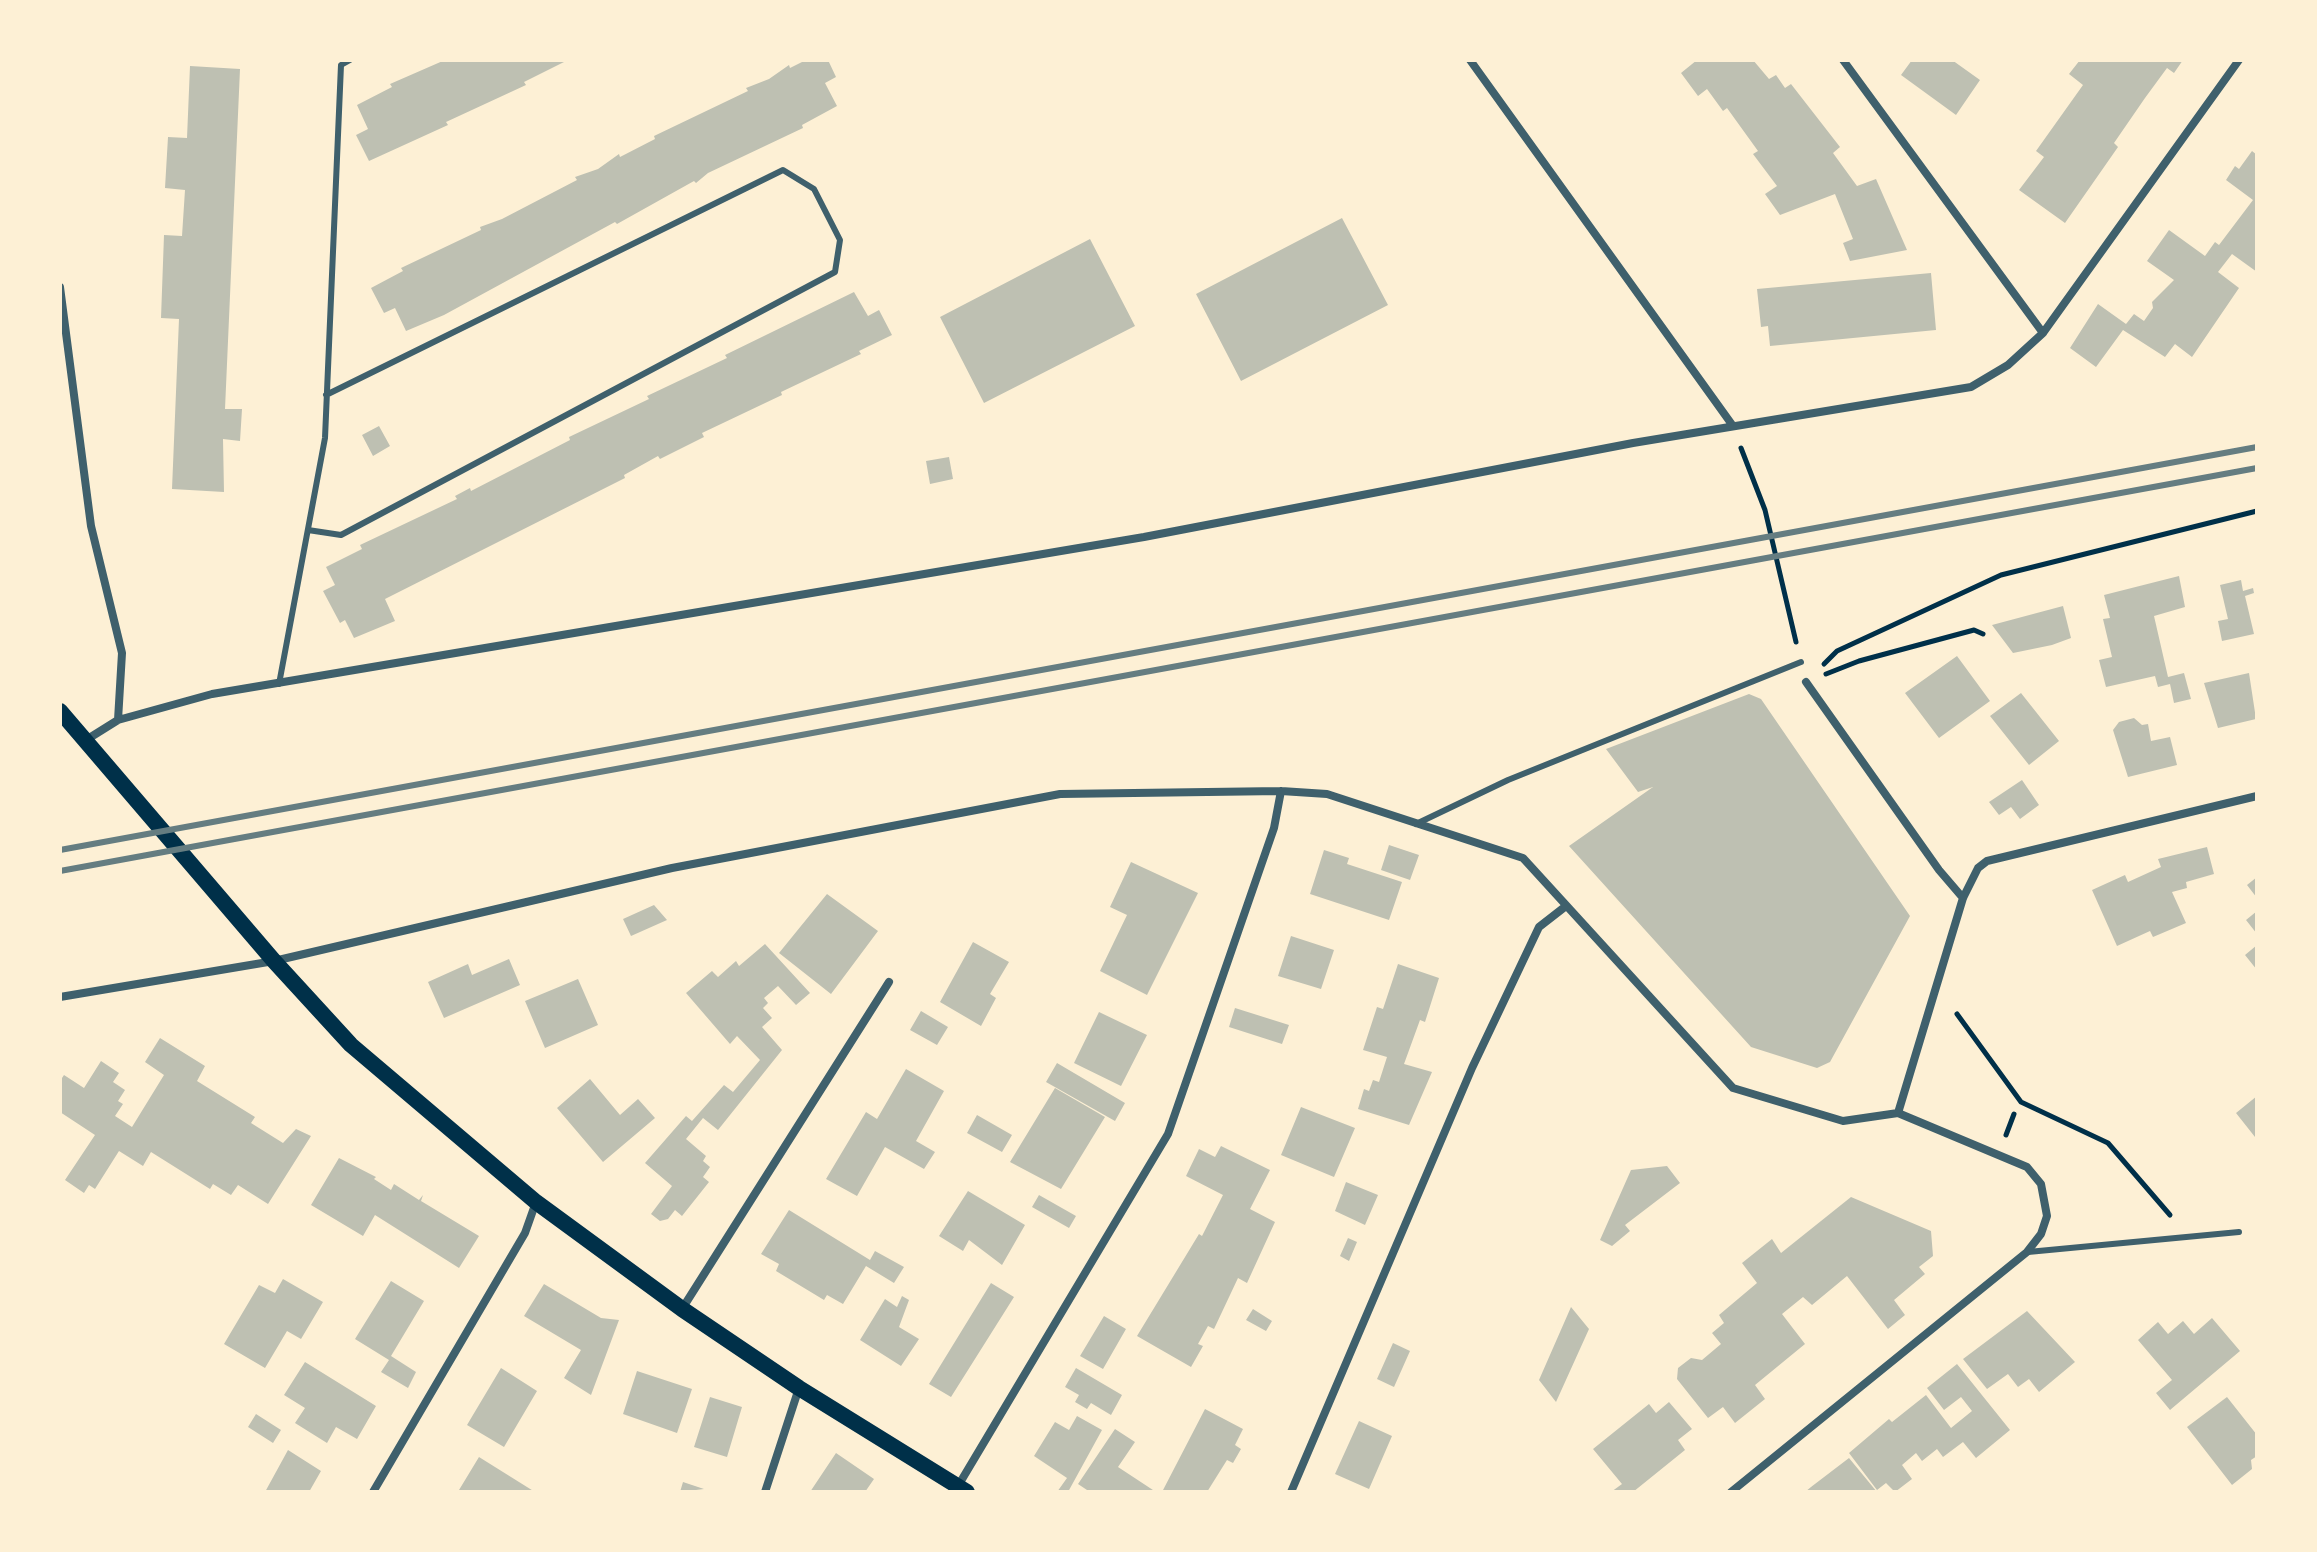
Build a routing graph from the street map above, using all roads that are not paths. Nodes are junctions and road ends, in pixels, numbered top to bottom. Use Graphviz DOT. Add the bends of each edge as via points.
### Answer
graph roads {
  1 [pos="350,60"];
  2 [pos="1470,60"];
  3 [pos="1843,60"];
  4 [pos="2239,60"];
  5 [pos="60,287"];
  6 [pos="2043,333"];
  7 [pos="326,395"];
  8 [pos="1733,426"];
  9 [pos="308,530"];
  10 [pos="1801,662"];
  11 [pos="1806,682"];
  12 [pos="279,684"];
  13 [pos="60,711"];
  14 [pos="118,720"];
  15 [pos="86,740"];
  16 [pos="1281,791"];
  17 [pos="2257,796"];
  18 [pos="1416,824"];
  19 [pos="1963,898"];
  20 [pos="1566,906"];
  21 [pos="274,961"];
  22 [pos="889,982"];
  23 [pos="60,997"];
  24 [pos="1898,1113"];
  25 [pos="536,1202"];
  26 [pos="2239,1232"];
  27 [pos="2027,1252"];
  28 [pos="682,1309"];
  29 [pos="799,1388"];
  30 [pos="963,1489"];
  31 [pos="373,1492"];
  32 [pos="765,1492"];
  33 [pos="1291,1492"];
  34 [pos="1731,1492"];
  1 -- 7 [label="lane" via="341,65"];
  2 -- 8 [label="street"];
  3 -- 6 [label="street"];
  4 -- 6 [label="street"];
  5 -- 14 [label="street" via="91,526 122,653"];
  6 -- 8 [label="street" via="2008,365 1971,387"];
  7 -- 9 [label="lane" via="325,438"];
  7 -- 9 [label="lane" via="783,170 814,189 840,240 835,272 341,535"];
  8 -- 12 [label="street" via="1144,537"];
  9 -- 12 [label="lane"];
  10 -- 18 [label="lane" via="1508,780"];
  11 -- 19 [label="street"];
  12 -- 14 [label="street" via="212,694"];
  13 -- 15 [label="main road"];
  14 -- 15 [label="street"];
  15 -- 21 [label="main road"];
  16 -- 18 [label="street" via="1327,794"];
  16 -- 21 [label="street" via="1060,794 672,868"];
  16 -- 30 [label="street" via="1274,828 1168,1134"];
  17 -- 19 [label="street" via="1987,861"];
  18 -- 20 [label="street" via="1523,858"];
  19 -- 24 [label="street"];
  20 -- 24 [label="street" via="1733,1088 1843,1121"];
  20 -- 33 [label="street" via="1539,927 1472,1068"];
  21 -- 23 [label="street"];
  21 -- 25 [label="main road" via="351,1045"];
  22 -- 28 [label="street"];
  24 -- 27 [label="street" via="2027,1167 2041,1184 2047,1216"];
  25 -- 28 [label="main road"];
  25 -- 31 [label="street" via="525,1233"];
  26 -- 27 [label="lane"];
  27 -- 34 [label="street"];
  28 -- 29 [label="main road"];
  29 -- 30 [label="main road"];
  29 -- 32 [label="street"];
}
